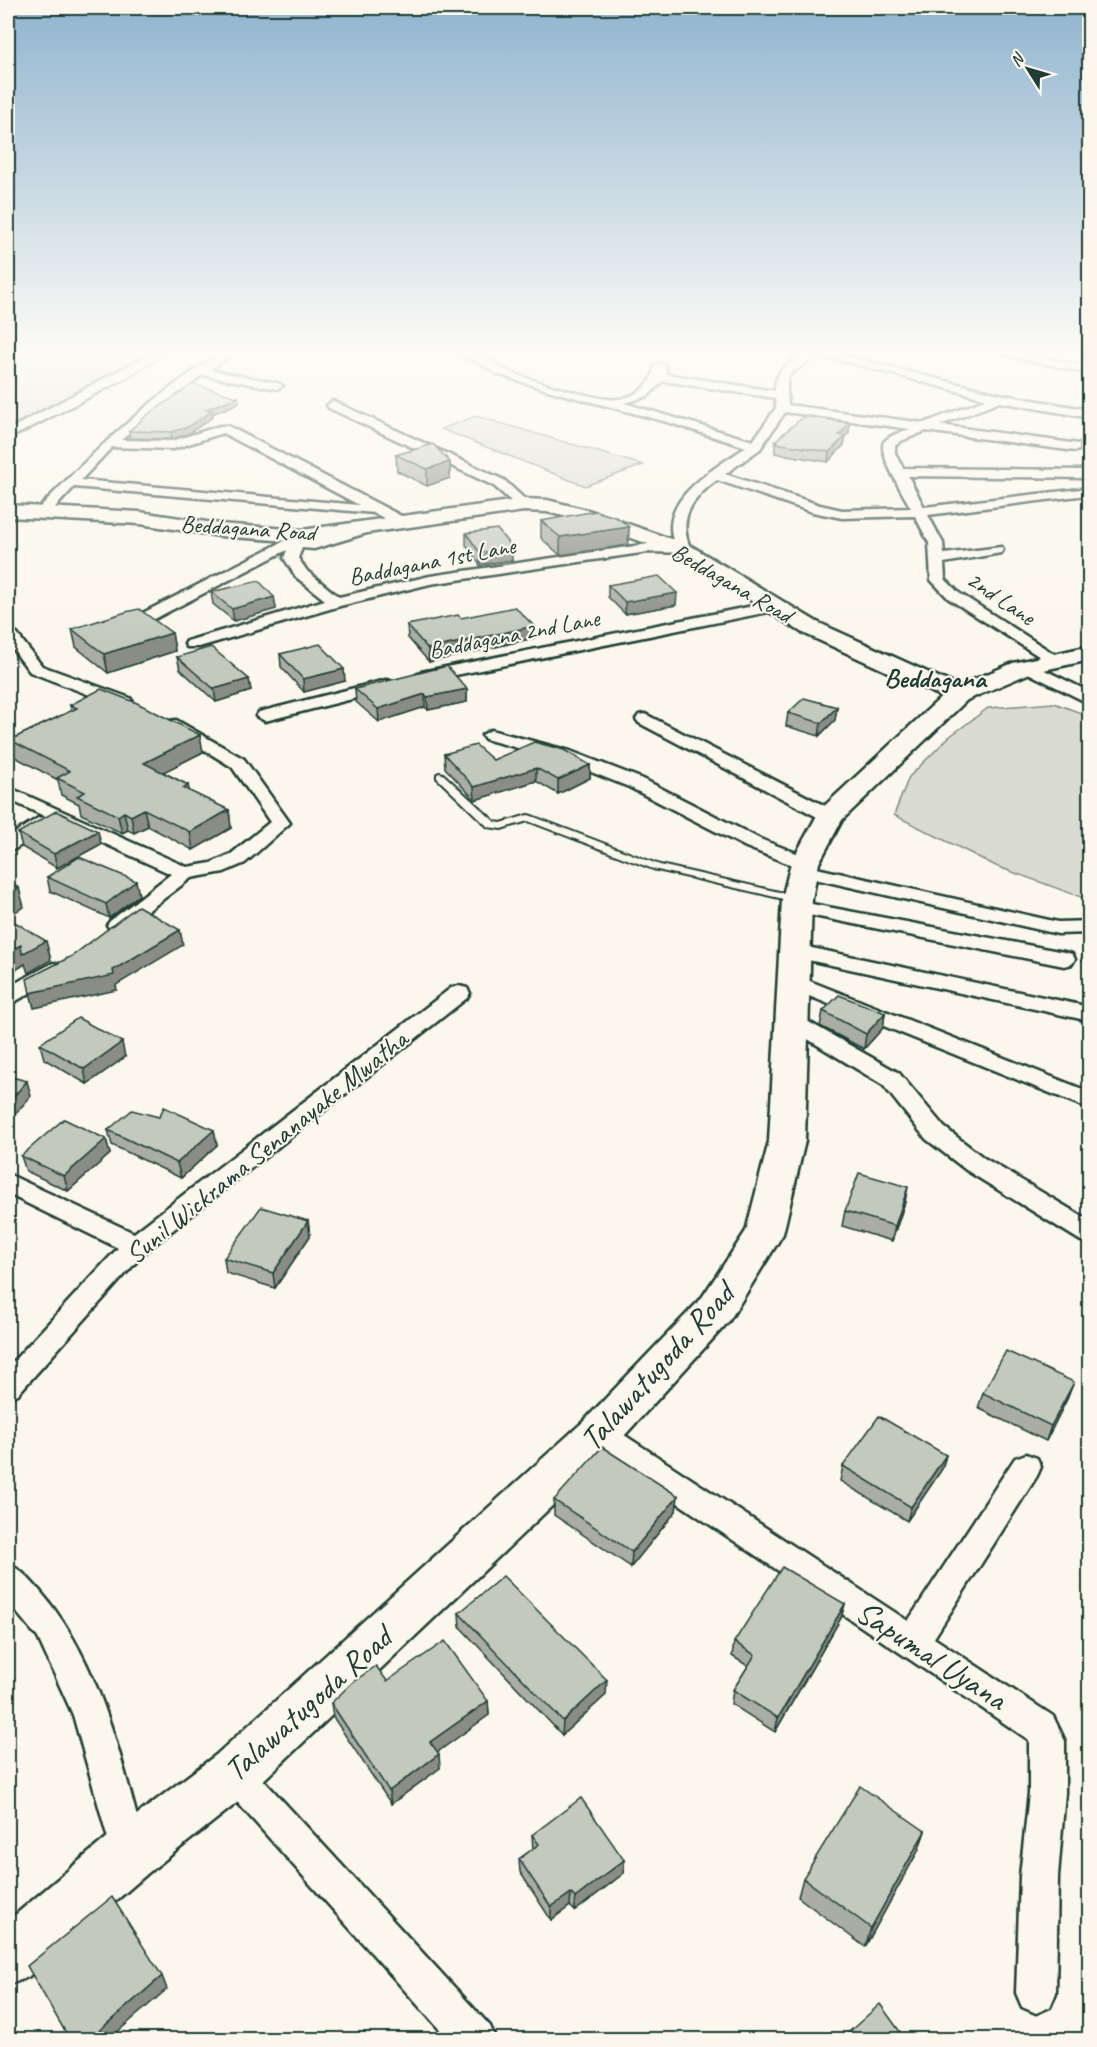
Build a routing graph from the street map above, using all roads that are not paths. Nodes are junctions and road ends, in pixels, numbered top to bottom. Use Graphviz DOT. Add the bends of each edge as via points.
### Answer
graph roads {
  1 [pos="103,450"];
  2 [pos="263,450"];
  3 [pos="428,450"];
  4 [pos="751,450"];
  5 [pos="889,450"];
  6 [pos="900,472"];
  7 [pos="1088,474"];
  8 [pos="716,475"];
  9 [pos="71,483"];
  10 [pos="1086,491"];
  11 [pos="524,505"];
  12 [pos="8,511"];
  13 [pos="44,511"];
  14 [pos="380,511"];
  15 [pos="921,512"];
  16 [pos="404,523"];
  17 [pos="299,539"];
  18 [pos="684,550"];
  19 [pos="996,550"];
  20 [pos="936,560"];
  21 [pos="336,602"];
  22 [pos="773,607"];
  23 [pos="131,626"];
  24 [pos="8,633"];
  25 [pos="193,644"];
  26 [pos="1089,653"];
  27 [pos="1054,659"];
  28 [pos="1026,666"];
  29 [pos="958,695"];
  30 [pos="1089,699"];
  31 [pos="141,709"];
  32 [pos="265,716"];
  33 [pos="162,717"];
  34 [pos="645,719"];
  35 [pos="490,735"];
  36 [pos="440,776"];
  37 [pos="8,792"];
  38 [pos="58,813"];
  39 [pos="830,816"];
  40 [pos="8,845"];
  41 [pos="804,867"];
  42 [pos="185,873"];
  43 [pos="797,903"];
  44 [pos="1089,927"];
  45 [pos="103,936"];
  46 [pos="793,950"];
  47 [pos="75,957"];
  48 [pos="1064,959"];
  49 [pos="459,993"];
  50 [pos="8,996"];
  51 [pos="791,1000"];
  52 [pos="1089,1014"];
  53 [pos="1089,1101"];
  54 [pos="8,1183"];
  55 [pos="1089,1234"];
  56 [pos="136,1245"];
  57 [pos="8,1386"];
  58 [pos="599,1434"];
  59 [pos="1026,1467"];
  60 [pos="8,1579"];
  61 [pos="913,1642"];
  62 [pos="234,1773"];
  63 [pos="129,1854"];
  64 [pos="8,1957"];
  65 [pos="1036,1993"];
  66 [pos="476,2040"];
  1 -- 9 [label="street"];
  2 -- 14 [label="street"];
  3 -- 11 [label="street" via="499,483"];
  4 -- 8 [label="street"];
  5 -- 6 [label="street, 2nd Lane"];
  6 -- 7 [label="street"];
  6 -- 15 [label="street, 2nd Lane"];
  8 -- 15 [label="street" via="829,512"];
  8 -- 18 [label="street" via="700,486 681,510 677,534"];
  9 -- 13 [label="street"];
  9 -- 14 [label="street"];
  10 -- 15 [label="street"];
  11 -- 16 [label="main road, Beddagana Road"];
  11 -- 18 [label="main road, Beddagana Road" via="584,515"];
  12 -- 13 [label="main road, Beddagana Road"];
  13 -- 17 [label="main road, Beddagana Road" via="140,518"];
  14 -- 16 [label="street"];
  15 -- 20 [label="street, 2nd Lane" via="936,543"];
  16 -- 17 [label="main road, Beddagana Road"];
  17 -- 21 [label="street" via="291,558 301,574"];
  17 -- 23 [label="street"];
  18 -- 21 [label="street, Baddagana 1st Lane" via="648,548 442,579"];
  18 -- 22 [label="main road, Beddagana Road"];
  19 -- 20 [label="street"];
  20 -- 27 [label="street, 2nd Lane" via="938,580 954,596"];
  21 -- 25 [label="street, Baddagana 1st Lane"];
  22 -- 29 [label="main road, Beddagana Road"];
  22 -- 32 [label="street, Baddagana 2nd Lane" via="407,680"];
  24 -- 31 [label="street" via="36,669"];
  26 -- 27 [label="main road, Talawatugoda Road"];
  27 -- 28 [label="main road, Talawatugoda Road"];
  28 -- 29 [label="main road, Talawatugoda Road"];
  28 -- 30 [label="street"];
  29 -- 39 [label="main road, Talawatugoda Road"];
  33 -- 42 [label="street" via="238,763 280,823 241,859 214,870"];
  34 -- 39 [label="street"];
  35 -- 41 [label="street" via="564,755 636,783"];
  36 -- 43 [label="lane" via="492,825 528,818 657,867"];
  37 -- 38 [label="street"];
  38 -- 40 [label="street"];
  38 -- 42 [label="street"];
  39 -- 41 [label="main road, Talawatugoda Road"];
  41 -- 43 [label="main road, Talawatugoda Road"];
  41 -- 44 [label="street" via="1058,928"];
  42 -- 45 [label="street"];
  43 -- 46 [label="main road, Talawatugoda Road"];
  43 -- 48 [label="street"];
  46 -- 51 [label="main road, Talawatugoda Road"];
  46 -- 52 [label="street"];
  47 -- 50 [label="street"];
  49 -- 56 [label="street, Sunil Wickrama Senanayake Mwatha"];
  51 -- 53 [label="street"];
  51 -- 55 [label="street" via="891,1079 935,1133 975,1164"];
  51 -- 58 [label="main road, Talawatugoda Road" via="787,1141 765,1234 715,1311"];
  54 -- 56 [label="street"];
  56 -- 57 [label="street, Sunil Wickrama Senanayake Mwatha"];
  58 -- 61 [label="street, Sapumal Uyana"];
  58 -- 62 [label="main road, Talawatugoda Road"];
  59 -- 61 [label="street"];
  60 -- 63 [label="street" via="50,1627 90,1713"];
  61 -- 65 [label="street, Sapumal Uyana" via="1027,1716 1048,1740"];
  62 -- 63 [label="main road, Talawatugoda Road"];
  62 -- 66 [label="street"];
  63 -- 64 [label="main road, Talawatugoda Road"];
}
